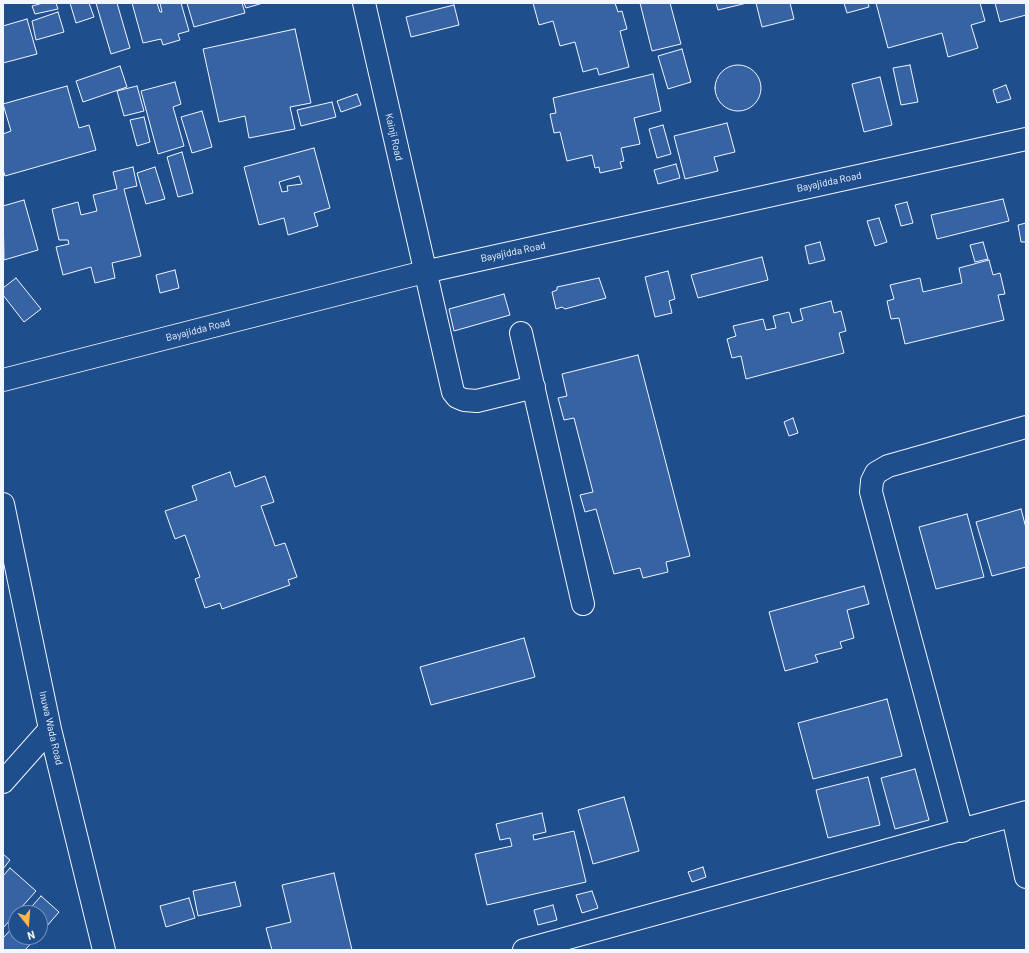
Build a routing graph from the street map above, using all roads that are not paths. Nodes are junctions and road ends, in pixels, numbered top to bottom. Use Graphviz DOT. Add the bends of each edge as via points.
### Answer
graph roads {
  1 [pos="364,3"];
  2 [pos="1026,139"];
  3 [pos="424,272"];
  4 [pos="521,333"];
  5 [pos="3,380"];
  6 [pos="534,387"];
  7 [pos="1026,427"];
  8 [pos="3,504"];
  9 [pos="583,604"];
  10 [pos="50,729"];
  11 [pos="3,782"];
  12 [pos="1019,814"];
  13 [pos="962,831"];
  14 [pos="1026,877"];
  15 [pos="104,950"];
  16 [pos="524,950"];
  1 -- 3 [label="street, Kainji Road"];
  2 -- 3 [label="street, Bayajidda Road"];
  3 -- 5 [label="street, Bayajidda Road"];
  3 -- 6 [label="street, Kainji Road" via="453,392 457,397 477,401"];
  4 -- 6 [label="street"];
  6 -- 9 [label="street"];
  7 -- 13 [label="street" via="888,466 876,473 872,481 871,492"];
  8 -- 10 [label="street, Inuwa Wada Road"];
  10 -- 11 [label="street"];
  10 -- 15 [label="street, Inuwa Wada Road"];
  12 -- 13 [label="street"];
  12 -- 14 [label="street"];
  13 -- 16 [label="street"];
}
